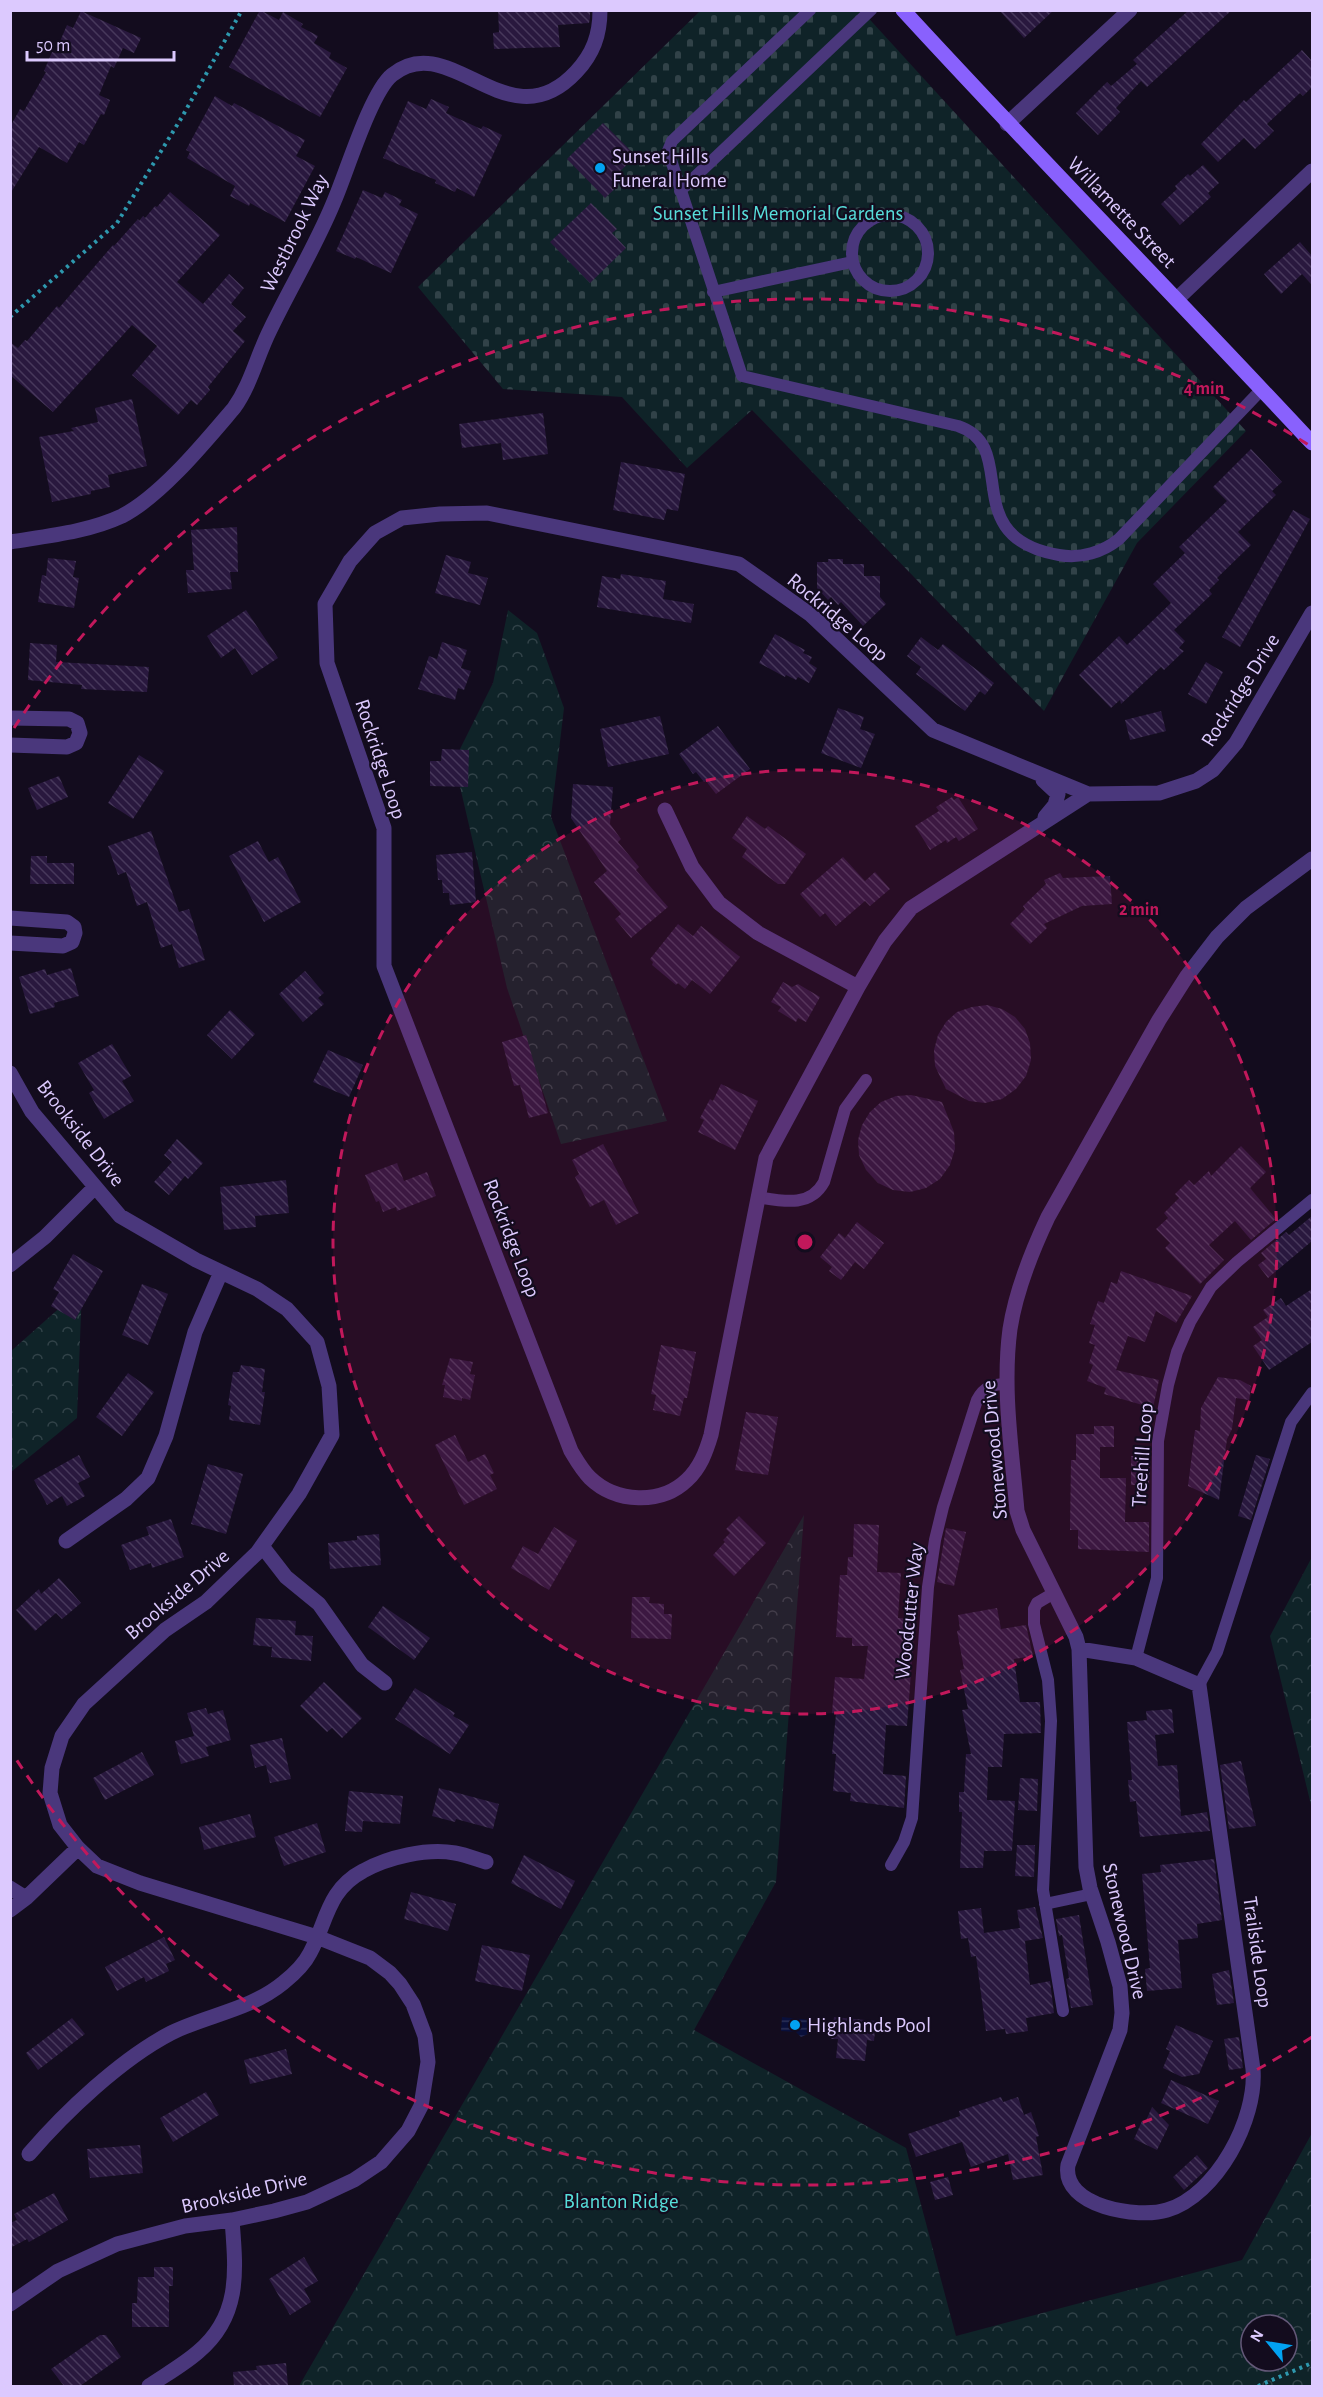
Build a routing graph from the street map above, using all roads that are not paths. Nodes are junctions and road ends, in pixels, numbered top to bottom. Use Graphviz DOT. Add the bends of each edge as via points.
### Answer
graph roads {
  1 [pos="600,10"];
  2 [pos="810,10"];
  3 [pos="870,10"];
  4 [pos="903,10"];
  5 [pos="1130,10"];
  6 [pos="1007,124"];
  7 [pos="1312,171"];
  8 [pos="680,191"];
  9 [pos="852,262"];
  10 [pos="713,292"];
  11 [pos="1177,299"];
  12 [pos="1262,389"];
  13 [pos="1312,442"];
  14 [pos="10,543"];
  15 [pos="1312,613"];
  16 [pos="10,718"];
  17 [pos="10,745"];
  18 [pos="1030,771"];
  19 [pos="1088,794"];
  20 [pos="665,810"];
  21 [pos="1034,828"];
  22 [pos="1312,859"];
  23 [pos="10,918"];
  24 [pos="10,943"];
  25 [pos="858,987"];
  26 [pos="10,1073"];
  27 [pos="866,1080"];
  28 [pos="94,1188"];
  29 [pos="757,1197"];
  30 [pos="1312,1200"];
  31 [pos="10,1265"];
  32 [pos="221,1272"];
  33 [pos="1007,1384"];
  34 [pos="1312,1393"];
  35 [pos="66,1541"];
  36 [pos="261,1546"];
  37 [pos="1054,1593"];
  38 [pos="1079,1649"];
  39 [pos="1136,1658"];
  40 [pos="385,1683"];
  41 [pos="1199,1685"];
  42 [pos="78,1848"];
  43 [pos="486,1862"];
  44 [pos="891,1865"];
  45 [pos="10,1888"];
  46 [pos="1092,1894"];
  47 [pos="26,1898"];
  48 [pos="1045,1904"];
  49 [pos="10,1910"];
  50 [pos="317,1936"];
  51 [pos="1063,2011"];
  52 [pos="29,2154"];
  53 [pos="1069,2181"];
  54 [pos="232,2220"];
  55 [pos="10,2304"];
  56 [pos="149,2386"];
  1 -- 14 [label="street, Westbrook Way" via="592,51 572,77 546,92 505,95 432,64 405,67 392,75 373,104 325,222 234,408 158,489 124,515"];
  2 -- 8 [label="lane" via="672,141 668,156"];
  3 -- 8 [label="lane"];
  4 -- 6 [label="main road, Willamette Street"];
  5 -- 6 [label="street"];
  6 -- 11 [label="main road, Willamette Street"];
  7 -- 11 [label="street"];
  8 -- 10 [label="lane"];
  9 -- 9 [label="lane" via="864,282 874,289 897,291 913,283 925,270 928,246 924,235 906,218 882,216 861,227 851,250"];
  9 -- 10 [label="lane"];
  10 -- 12 [label="lane" via="742,376 972,432 988,453 996,509 1006,529 1028,545 1062,556 1090,554 1110,547"];
  11 -- 12 [label="main road, Willamette Street"];
  12 -- 13 [label="main road, Willamette Street"];
  15 -- 19 [label="street, Rockridge Drive" via="1236,743 1213,770 1197,781 1159,793"];
  16 -- 17 [label="street" via="69,719 77,723 80,733 76,743 67,747"];
  18 -- 19 [label="street, Rockridge Loop"];
  18 -- 21 [label="street" via="1058,794 1055,805"];
  18 -- 29 [label="street, Rockridge Loop" via="933,730 811,615 739,564 487,513 402,518 375,533 350,561 325,604 327,663 384,828 384,966 571,1451 580,1467 603,1487 635,1498 663,1494 688,1480 705,1455"];
  19 -- 21 [label="street, Rockridge Loop"];
  20 -- 25 [label="street" via="692,867 719,903 758,933"];
  21 -- 25 [label="street, Rockridge Loop" via="911,908 885,941"];
  22 -- 33 [label="street, Stonewood Drive" via="1246,908 1217,937 1159,1020 1033,1248 1018,1290 1010,1330"];
  23 -- 24 [label="street" via="67,922 75,933 72,942 63,946"];
  25 -- 29 [label="street, Rockridge Loop" via="771,1147"];
  26 -- 28 [label="street, Brookside Drive" via="32,1112"];
  27 -- 29 [label="lane" via="845,1109 820,1190 804,1200"];
  28 -- 31 [label="street" via="45,1238"];
  28 -- 32 [label="street, Brookside Drive" via="120,1216"];
  30 -- 39 [label="lane, Treehill Loop" via="1211,1287 1177,1352 1158,1441 1157,1578"];
  32 -- 35 [label="street" via="195,1332 166,1436 148,1478 126,1499"];
  32 -- 36 [label="street, Brookside Drive" via="287,1309 317,1342 329,1386 332,1435 299,1494"];
  33 -- 37 [label="street, Stonewood Drive" via="1017,1511"];
  33 -- 44 [label="lane, Woodcutter Way" via="991,1385 977,1400 937,1529 928,1587 912,1818"];
  34 -- 41 [label="lane" via="1291,1422 1217,1652"];
  36 -- 40 [label="street" via="286,1577 319,1604 362,1665"];
  36 -- 42 [label="street, Brookside Drive" via="206,1602 165,1630 84,1704 62,1736 52,1768 50,1793 60,1825"];
  37 -- 38 [label="street, Stonewood Drive"];
  37 -- 48 [label="lane" via="1037,1603 1033,1617 1051,1707"];
  38 -- 39 [label="street"];
  38 -- 46 [label="street, Stonewood Drive" via="1086,1867"];
  39 -- 41 [label="street"];
  41 -- 53 [label="street, Trailside Loop" via="1253,2069 1250,2103 1239,2136 1218,2169 1195,2196 1173,2207 1140,2213 1116,2210 1084,2197"];
  42 -- 47 [label="street"];
  42 -- 50 [label="street, Brookside Drive" via="97,1866 140,1883"];
  43 -- 50 [label="street" via="455,1853 427,1852 363,1870 339,1890"];
  45 -- 47 [label="street"];
  46 -- 48 [label="lane"];
  46 -- 53 [label="street, Stonewood Drive" via="1115,1965 1122,2022 1068,2166"];
  47 -- 49 [label="street"];
  48 -- 51 [label="lane"];
  50 -- 52 [label="street" via="306,1960 280,1986 252,2002 169,2034 139,2054 70,2110"];
  50 -- 54 [label="street, Brookside Drive" via="370,1958 390,1973 408,1995 421,2021 427,2050 427,2078 420,2106 394,2149 354,2180 307,2202"];
  54 -- 55 [label="street, Brookside Drive" via="185,2226 117,2244 58,2271"];
  54 -- 56 [label="street" via="235,2276 226,2319 198,2353"];
}
